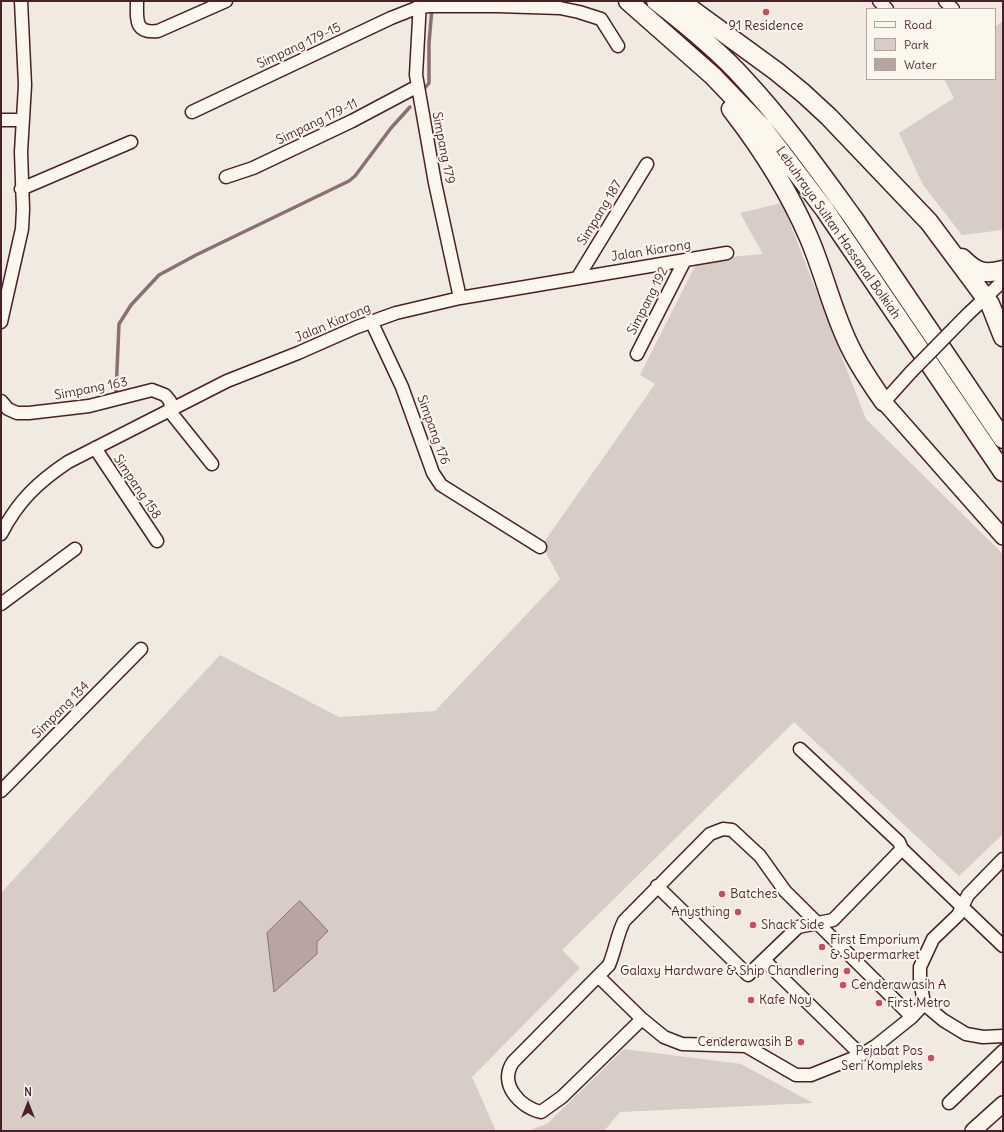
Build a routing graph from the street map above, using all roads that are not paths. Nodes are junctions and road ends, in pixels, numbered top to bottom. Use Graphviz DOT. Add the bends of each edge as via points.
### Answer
graph roads {
  1 [pos="21,1"];
  2 [pos="137,1"];
  3 [pos="226,1"];
  4 [pos="628,1"];
  5 [pos="656,1"];
  6 [pos="680,1"];
  7 [pos="419,4"];
  8 [pos="651,20"];
  9 [pos="618,46"];
  10 [pos="418,86"];
  11 [pos="192,112"];
  12 [pos="1,120"];
  13 [pos="23,120"];
  14 [pos="131,142"];
  15 [pos="646,164"];
  16 [pos="226,177"];
  17 [pos="21,189"];
  18 [pos="929,222"];
  19 [pos="727,253"];
  20 [pos="685,260"];
  21 [pos="1003,270"];
  22 [pos="578,277"];
  23 [pos="1003,280"];
  24 [pos="984,297"];
  25 [pos="460,298"];
  26 [pos="370,321"];
  27 [pos="1,322"];
  28 [pos="1003,337"];
  29 [pos="637,354"];
  30 [pos="884,402"];
  31 [pos="3,408"];
  32 [pos="172,408"];
  33 [pos="1003,439"];
  34 [pos="95,448"];
  35 [pos="212,464"];
  36 [pos="1003,472"];
  37 [pos="1,534"];
  38 [pos="1003,537"];
  39 [pos="157,541"];
  40 [pos="540,547"];
  41 [pos="76,549"];
  42 [pos="1,604"];
  43 [pos="141,650"];
  44 [pos="800,749"];
  45 [pos="1,791"];
  46 [pos="902,850"];
  47 [pos="1003,859"];
  48 [pos="657,886"];
  49 [pos="963,907"];
  50 [pos="817,922"];
  51 [pos="1003,946"];
  52 [pos="764,960"];
  53 [pos="598,976"];
  54 [pos="924,1004"];
  55 [pos="912,1017"];
  56 [pos="642,1019"];
  57 [pos="1003,1036"];
  58 [pos="1003,1051"];
  59 [pos="860,1055"];
  60 [pos="949,1103"];
  61 [pos="1003,1104"];
  62 [pos="973,1131"];
  1 -- 13 [label="street"];
  2 -- 3 [label="street" via="138,24 142,30 150,32 158,31"];
  4 -- 8 [label="highway, Lebuhraya Sultan Hassanal Bolkiah"];
  5 -- 33 [label="highway, Lebuhraya Sultan Hassanal Bolkiah" via="706,42 781,120 869,242"];
  6 -- 18 [label="highway" via="803,92"];
  7 -- 9 [label="street" via="539,6 579,12 601,19"];
  7 -- 10 [label="street, Simpang 179" via="416,46"];
  7 -- 11 [label="street, Simpang 179-15"];
  8 -- 30 [label="highway" via="728,105 759,146 789,196 809,239 828,295 851,350"];
  8 -- 36 [label="highway, Lebuhraya Sultan Hassanal Bolkiah" via="714,76 762,127 794,167"];
  10 -- 16 [label="street, Simpang 179-11" via="253,168"];
  10 -- 25 [label="street, Simpang 179" via="435,183"];
  12 -- 13 [label="street"];
  13 -- 17 [label="street"];
  14 -- 17 [label="street"];
  15 -- 22 [label="street, Simpang 187"];
  17 -- 27 [label="street" via="22,229"];
  18 -- 21 [label="highway" via="973,268 986,273"];
  18 -- 24 [label="highway"];
  19 -- 20 [label="street, Jalan Kiarong"];
  20 -- 22 [label="street, Jalan Kiarong"];
  20 -- 29 [label="street, Simpang 192"];
  22 -- 25 [label="street, Jalan Kiarong"];
  23 -- 24 [label="street"];
  24 -- 28 [label="highway" via="994,312"];
  24 -- 30 [label="street, bridge"];
  25 -- 26 [label="street, Jalan Kiarong"];
  26 -- 32 [label="street, Jalan Kiarong" via="227,381"];
  26 -- 40 [label="street, Simpang 176" via="402,387 433,473 441,485"];
  30 -- 38 [label="main road"];
  31 -- 32 [label="street, Simpang 163" via="29,414 89,406 152,390 165,395"];
  32 -- 34 [label="street, Jalan Kiarong"];
  32 -- 35 [label="street, Simpang 163" via="172,414"];
  34 -- 37 [label="street, Jalan Kiarong" via="44,478 25,496"];
  34 -- 39 [label="street, Simpang 158"];
  41 -- 42 [label="street"];
  43 -- 45 [label="street, Simpang 134"];
  44 -- 46 [label="street" via="899,842"];
  46 -- 49 [label="street"];
  46 -- 50 [label="street" via="833,920"];
  47 -- 49 [label="street" via="968,895"];
  48 -- 50 [label="street" via="710,834 723,829 732,830 760,856 785,891"];
  48 -- 52 [label="street" via="748,976"];
  48 -- 53 [label="street" via="624,921 609,965"];
  49 -- 51 [label="street"];
  49 -- 54 [label="street" via="934,939 924,957 920,967"];
  50 -- 52 [label="street" via="798,926"];
  50 -- 55 [label="street"];
  52 -- 59 [label="street"];
  53 -- 56 [label="street"];
  53 -- 56 [label="street" via="507,1070 510,1086 517,1099 531,1110 541,1112 562,1097"];
  54 -- 55 [label="street"];
  54 -- 57 [label="street" via="966,1034 983,1037"];
  55 -- 59 [label="street"];
  56 -- 59 [label="street" via="664,1037 682,1044 746,1046 796,1075 811,1075"];
  58 -- 60 [label="street"];
  61 -- 62 [label="main road"];
}
